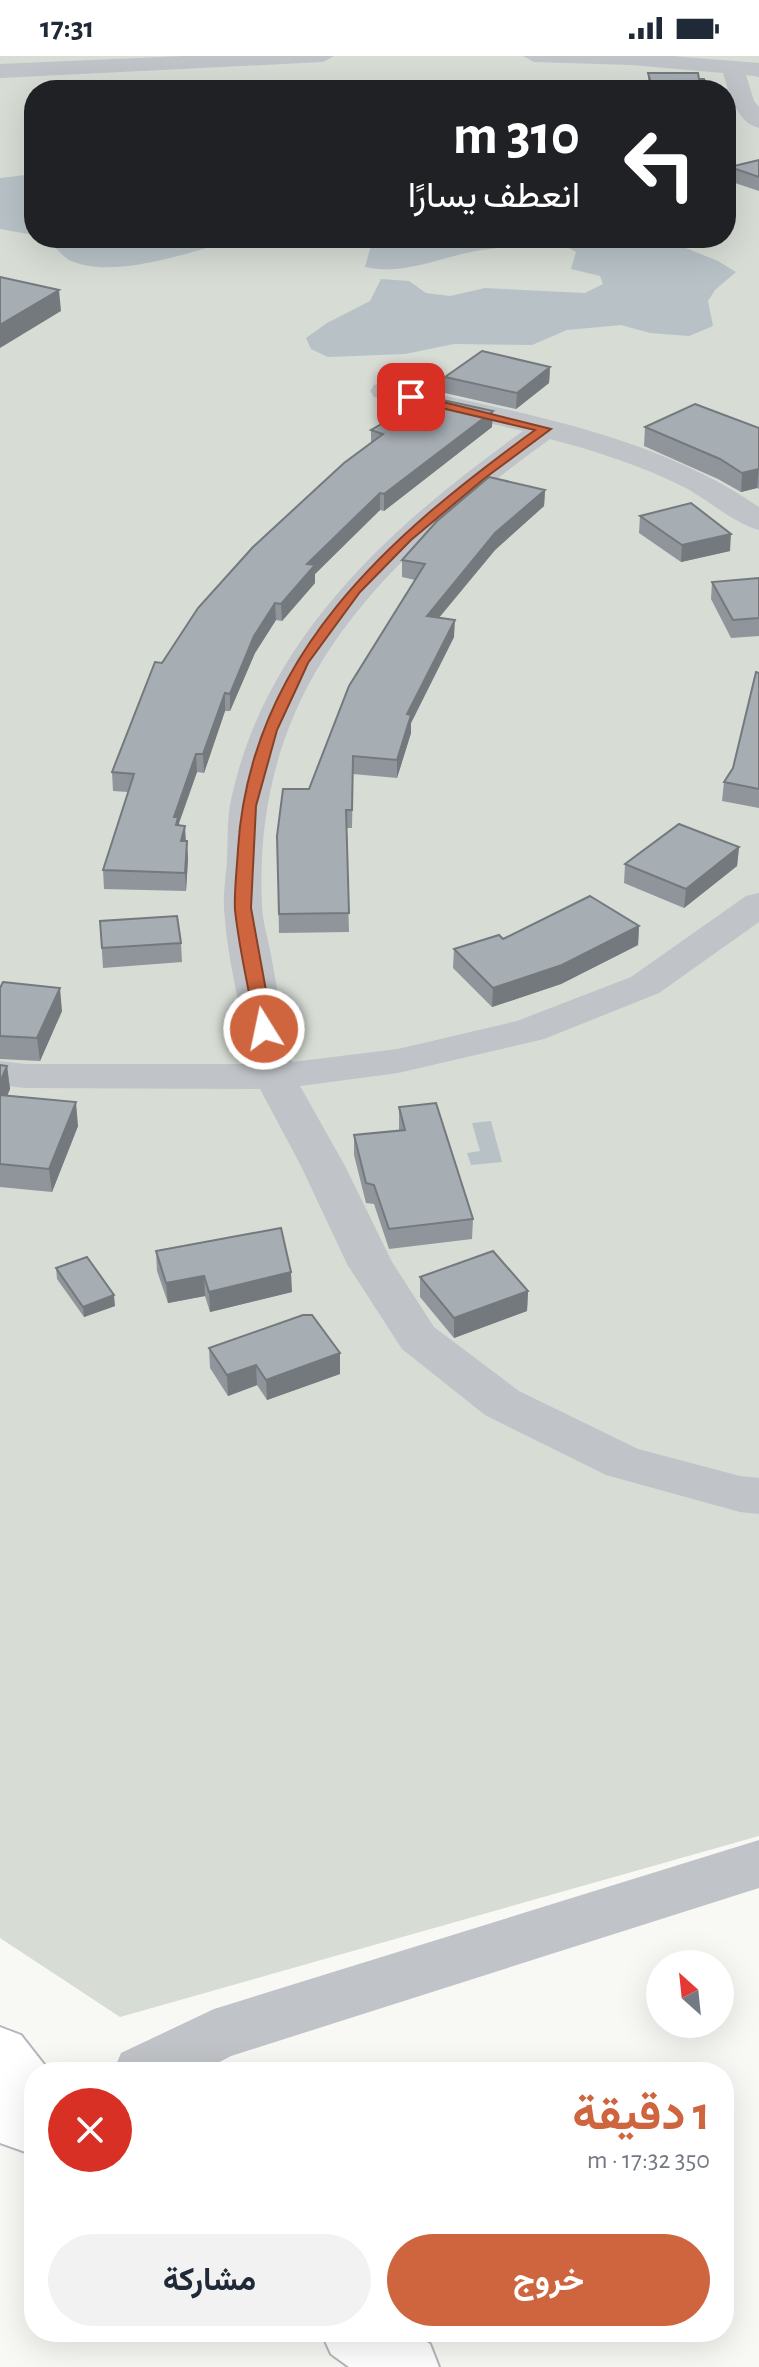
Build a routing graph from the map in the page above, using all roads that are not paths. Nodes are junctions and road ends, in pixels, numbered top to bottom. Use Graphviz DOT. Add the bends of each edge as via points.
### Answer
graph roads {
  1 [pos="323,56"];
  2 [pos="534,56"];
  3 [pos="732,67"];
  4 [pos="759,70"];
  5 [pos="0,71"];
  6 [pos="759,121"];
  7 [pos="384,391"];
  8 [pos="545,429"];
  9 [pos="759,521"];
  10 [pos="759,904"];
  11 [pos="0,1073"];
  12 [pos="274,1077"];
  13 [pos="759,1496"];
  14 [pos="759,1864"];
  15 [pos="0,2054"];
  16 [pos="162,2062"];
  17 [pos="24,2086"];
  18 [pos="0,2115"];
  19 [pos="24,2123"];
  20 [pos="369,2342"];
  21 [pos="406,2367"];
  1 -- 5 [label="street"];
  2 -- 3 [label="street"];
  3 -- 4 [label="street"];
  3 -- 6 [label="street" via="743,102"];
  7 -- 8 [label="street"];
  8 -- 9 [label="street" via="673,471"];
  8 -- 12 [label="street" via="407,537 356,589 302,663 270,730 248,806 243,908"];
  10 -- 12 [label="street" via="645,985 530,1030 398,1061"];
  11 -- 12 [label="street"];
  12 -- 13 [label="street" via="370,1264 418,1338 502,1403 623,1463"];
  14 -- 16 [label="street" via="214,2035"];
  15 -- 17 [label="main road"];
  18 -- 19 [label="main road"];
  20 -- 21 [label="main road"];
}
